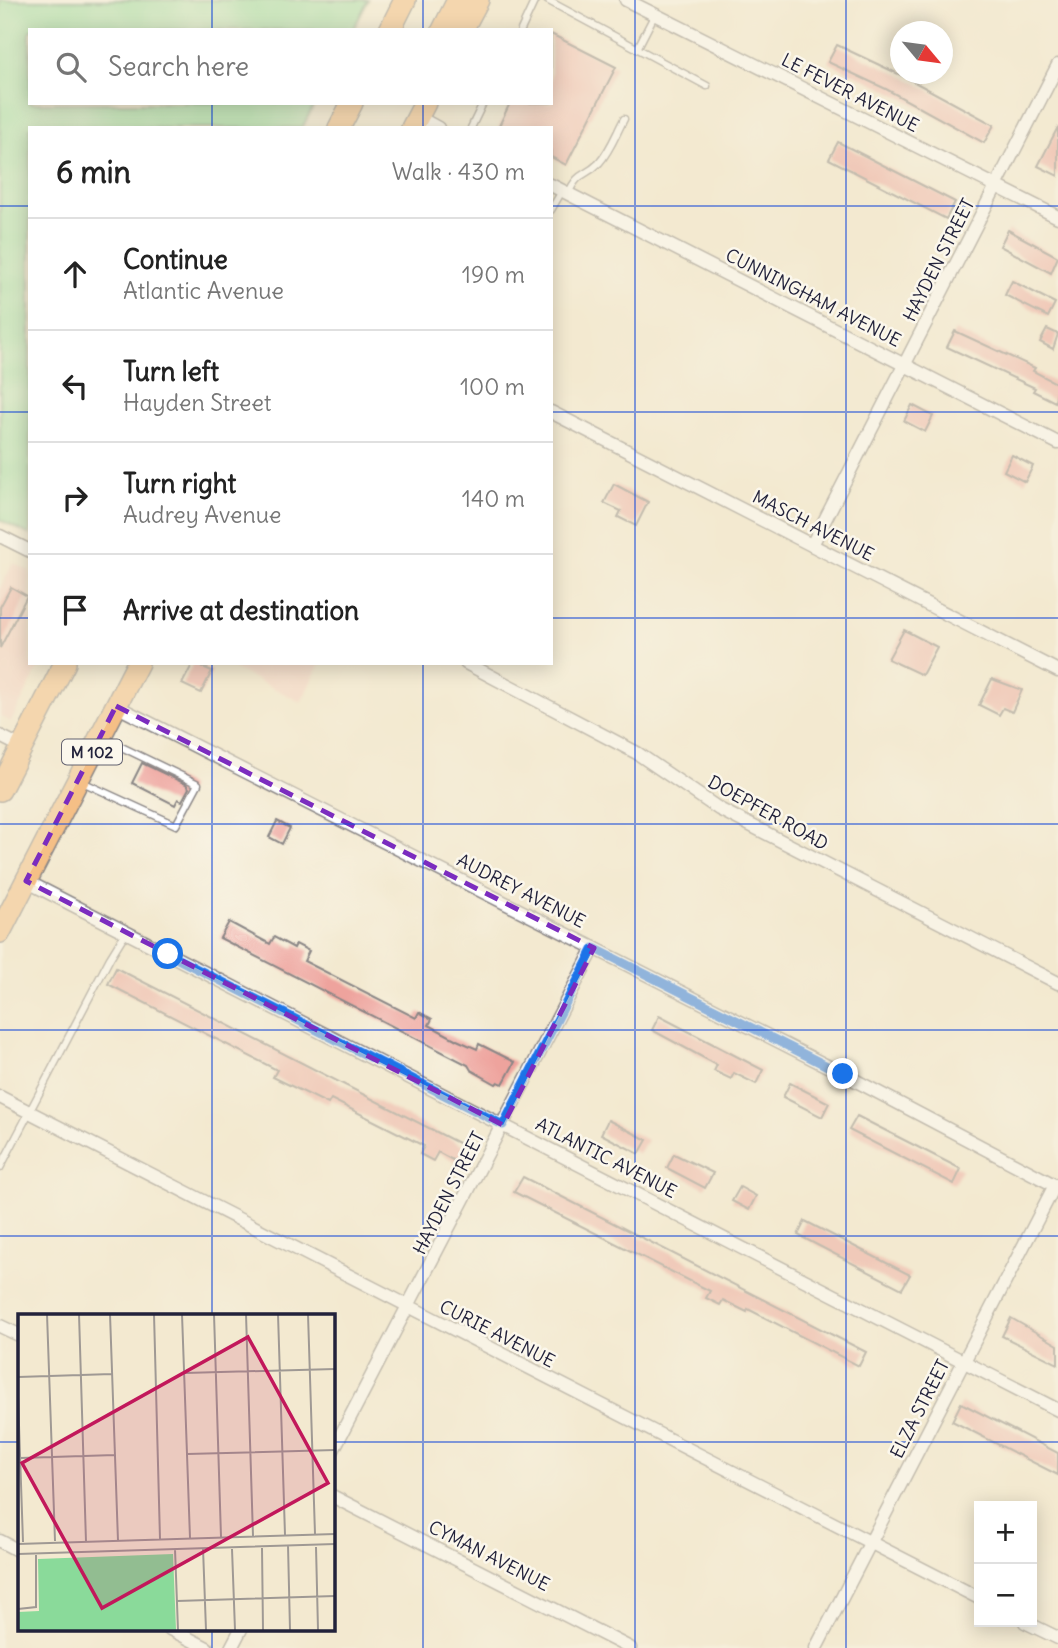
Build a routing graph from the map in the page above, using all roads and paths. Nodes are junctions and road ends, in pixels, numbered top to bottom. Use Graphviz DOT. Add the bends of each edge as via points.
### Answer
graph roads {
  1 [pos="405,0"];
  2 [pos="458,0"];
  3 [pos="478,0"];
  4 [pos="535,0"];
  5 [pos="546,0"];
  6 [pos="626,0"];
  7 [pos="655,14"];
  8 [pos="391,28"];
  9 [pos="444,28"];
  10 [pos="463,28"];
  11 [pos="521,28"];
  12 [pos="637,48"];
  13 [pos="1058,65"];
  14 [pos="707,86"];
  15 [pos="351,105"];
  16 [pos="482,105"];
  17 [pos="419,113"];
  18 [pos="624,119"];
  19 [pos="340,126"];
  20 [pos="435,126"];
  21 [pos="472,126"];
  22 [pos="997,186"];
  23 [pos="560,190"];
  24 [pos="1058,217"];
  25 [pos="905,365"];
  26 [pos="553,413"];
  27 [pos="1058,443"];
  28 [pos="0,536"];
  29 [pos="812,545"];
  30 [pos="28,550"];
  31 [pos="64,665"];
  32 [pos="470,665"];
  33 [pos="130,668"];
  34 [pos="1058,671"];
  35 [pos="116,706"];
  36 [pos="0,736"];
  37 [pos="100,737"];
  38 [pos="22,747"];
  39 [pos="78,780"];
  40 [pos="0,790"];
  41 [pos="26,881"];
  42 [pos="0,932"];
  43 [pos="126,932"];
  44 [pos="594,948"];
  45 [pos="1058,983"];
  46 [pos="0,1097"];
  47 [pos="29,1112"];
  48 [pos="503,1125"];
  49 [pos="0,1168"];
  50 [pos="1056,1186"];
  51 [pos="409,1309"];
  52 [pos="0,1325"];
  53 [pos="18,1334"];
  54 [pos="963,1361"];
  55 [pos="1058,1410"];
  56 [pos="334,1448"];
  57 [pos="334,1497"];
  58 [pos="0,1541"];
  59 [pos="872,1543"];
  60 [pos="18,1550"];
  61 [pos="974,1595"];
  62 [pos="1036,1627"];
  63 [pos="172,1630"];
  64 [pos="240,1630"];
  65 [pos="1058,1638"];
  66 [pos="207,1648"];
  67 [pos="231,1648"];
  68 [pos="630,1648"];
  69 [pos="816,1648"];
  1 -- 8 [label="highway"];
  2 -- 9 [label="highway"];
  3 -- 10 [label="highway"];
  4 -- 5 [label="lane"];
  4 -- 11 [label="lane"];
  5 -- 12 [label="lane"];
  6 -- 7 [label="street, LE FEVER AVENUE"];
  7 -- 12 [label="lane"];
  7 -- 22 [label="street, LE FEVER AVENUE"];
  12 -- 14 [label="lane"];
  13 -- 22 [label="street, HAYDEN STREET"];
  15 -- 19 [label="highway"];
  16 -- 21 [label="lane"];
  17 -- 20 [label="street"];
  18 -- 23 [label="lane" via="597,166"];
  22 -- 24 [label="street, LE FEVER AVENUE"];
  22 -- 25 [label="street, HAYDEN STREET"];
  23 -- 25 [label="street, CUNNINGHAM AVENUE"];
  25 -- 27 [label="street, CUNNINGHAM AVENUE"];
  25 -- 29 [label="street, HAYDEN STREET"];
  26 -- 29 [label="street, MASCH AVENUE"];
  28 -- 30 [label="street"];
  29 -- 34 [label="street, MASCH AVENUE"];
  31 -- 38 [label="highway"];
  32 -- 45 [label="street, DOEPFER ROAD" via="637,753 719,809"];
  33 -- 35 [label="highway, M 102"];
  35 -- 37 [label="highway, M 102"];
  35 -- 44 [label="street, AUDREY AVENUE"];
  36 -- 38 [label="street"];
  37 -- 39 [label="highway, M 102"];
  37 -- 39 [label="lane" via="198,784 176,825"];
  38 -- 40 [label="highway"];
  39 -- 41 [label="highway, M 102"];
  41 -- 42 [label="highway, M 102"];
  41 -- 43 [label="street, ATLANTIC AVENUE"];
  43 -- 47 [label="lane"];
  43 -- 48 [label="street, ATLANTIC AVENUE"];
  44 -- 48 [label="street, HAYDEN STREET"];
  44 -- 50 [label="street, AUDREY AVENUE"];
  46 -- 47 [label="street, CURIE AVENUE"];
  47 -- 49 [label="lane"];
  47 -- 51 [label="street, CURIE AVENUE"];
  48 -- 51 [label="street, HAYDEN STREET"];
  48 -- 54 [label="street, ATLANTIC AVENUE"];
  50 -- 54 [label="street, ELZA STREET"];
  51 -- 56 [label="street, HAYDEN STREET"];
  51 -- 59 [label="street, CURIE AVENUE"];
  52 -- 53 [label="street"];
  54 -- 55 [label="street, ATLANTIC AVENUE"];
  54 -- 59 [label="street, ELZA STREET"];
  57 -- 68 [label="street, CYMAN AVENUE"];
  58 -- 60 [label="street"];
  59 -- 61 [label="street, CURIE AVENUE"];
  59 -- 69 [label="street, ELZA STREET"];
  62 -- 65 [label="street"];
  63 -- 66 [label="street"];
  64 -- 67 [label="street"];
}
